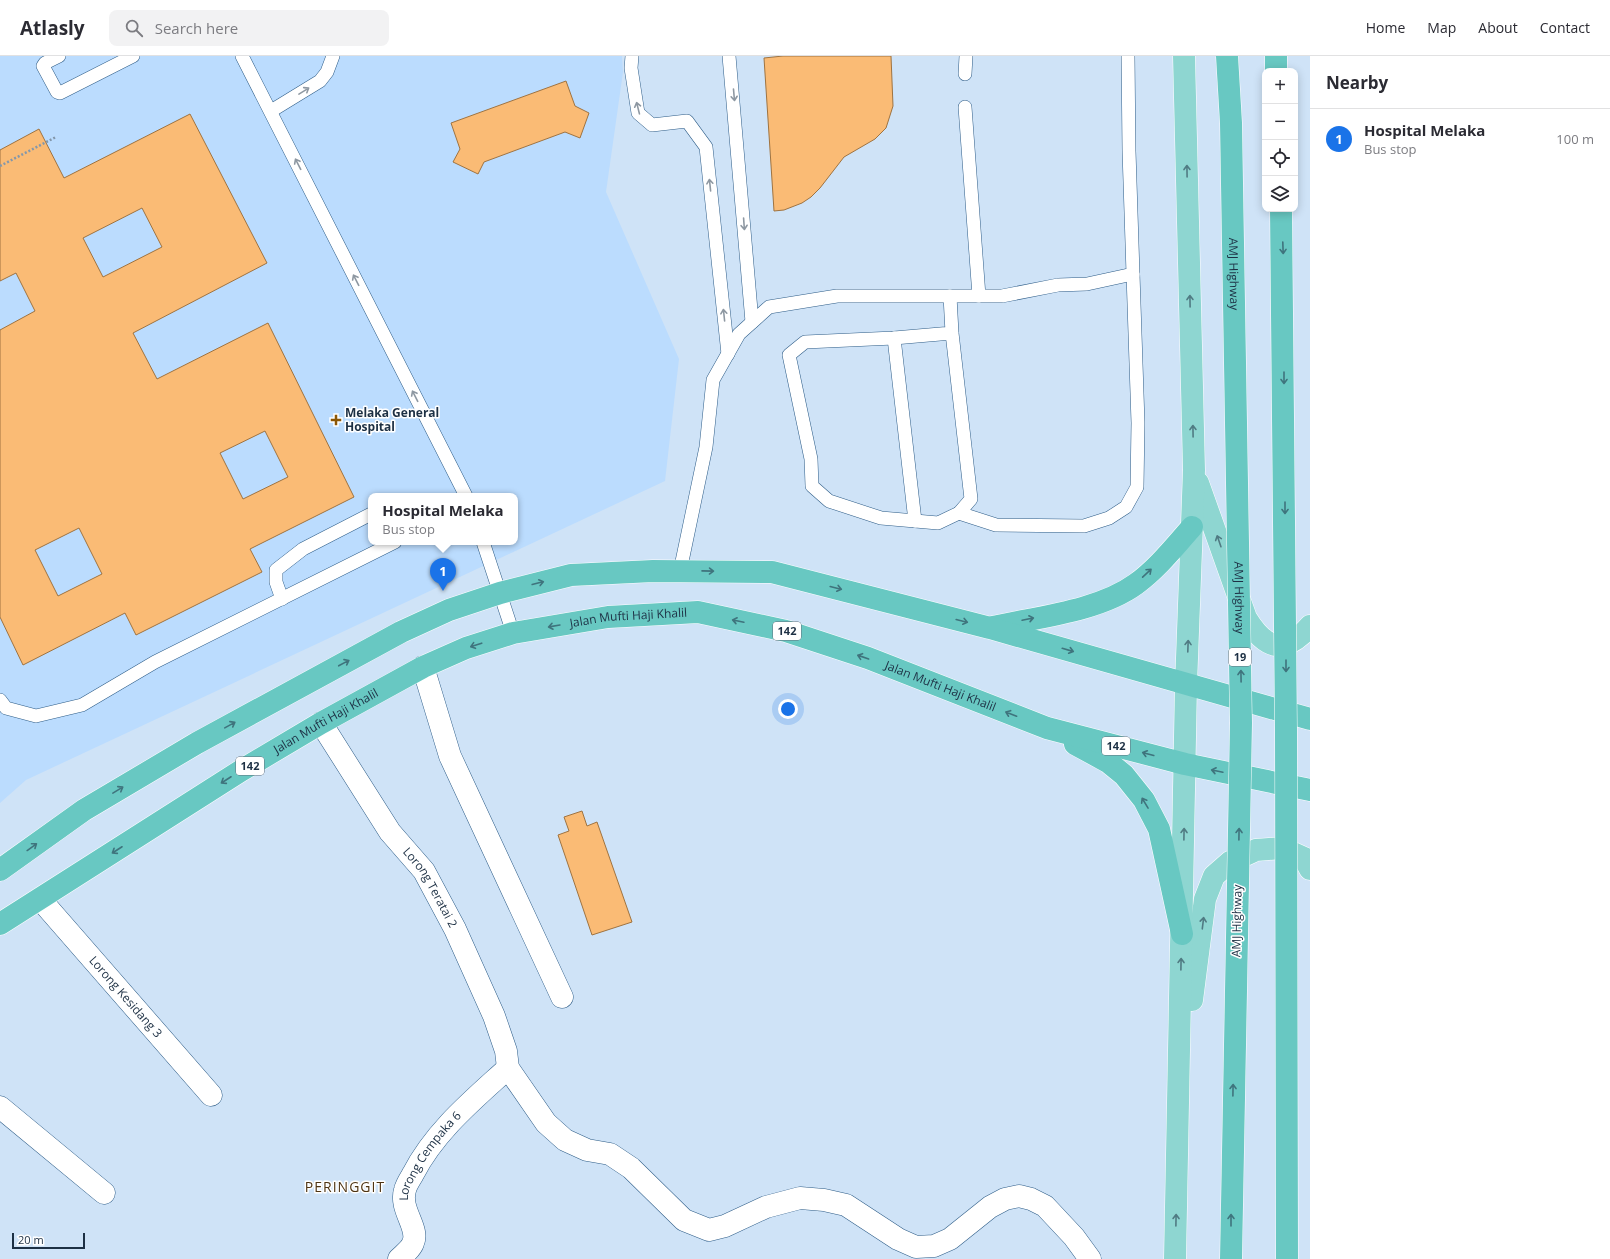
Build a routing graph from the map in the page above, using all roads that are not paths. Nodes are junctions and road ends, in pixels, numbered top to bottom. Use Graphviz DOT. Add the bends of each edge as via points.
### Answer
graph roads {
  1 [pos="59,56"];
  2 [pos="133,56"];
  3 [pos="242,56"];
  4 [pos="333,56"];
  5 [pos="632,56"];
  6 [pos="729,56"];
  7 [pos="966,56"];
  8 [pos="1128,56"];
  9 [pos="1184,56"];
  10 [pos="1227,56"];
  11 [pos="1276,56"];
  12 [pos="1276,68"];
  13 [pos="965,74"];
  14 [pos="965,107"];
  15 [pos="271,111"];
  16 [pos="1281,212"];
  17 [pos="1133,274"];
  18 [pos="950,296"];
  19 [pos="979,296"];
  20 [pos="752,322"];
  21 [pos="952,332"];
  22 [pos="894,338"];
  23 [pos="728,354"];
  24 [pos="1194,470"];
  25 [pos="464,493"];
  26 [pos="959,513"];
  27 [pos="368,516"];
  28 [pos="915,521"];
  29 [pos="1192,527"];
  30 [pos="389,545"];
  31 [pos="484,545"];
  32 [pos="680,571"];
  33 [pos="500,593"];
  34 [pos="282,599"];
  35 [pos="1310,626"];
  36 [pos="990,628"];
  37 [pos="513,633"];
  38 [pos="423,667"];
  39 [pos="1186,685"];
  40 [pos="0,700"];
  41 [pos="1310,719"];
  42 [pos="321,723"];
  43 [pos="1047,728"];
  44 [pos="1185,764"];
  45 [pos="1310,790"];
  46 [pos="1310,869"];
  47 [pos="0,870"];
  48 [pos="40,899"];
  49 [pos="0,924"];
  50 [pos="1182,934"];
  51 [pos="562,997"];
  52 [pos="508,1068"];
  53 [pos="211,1095"];
  54 [pos="1179,1100"];
  55 [pos="0,1107"];
  56 [pos="104,1193"];
  57 [pos="399,1259"];
  58 [pos="1090,1259"];
  59 [pos="1175,1259"];
  60 [pos="1231,1259"];
  61 [pos="1287,1259"];
  1 -- 2 [label="lane" via="43,66 57,92 60,93"];
  3 -- 15 [label="lane"];
  15 -- 4 [label="lane, one-way" via="320,81 327,72"];
  23 -- 5 [label="lane, one-way" via="706,147 688,121 652,125 638,113 631,68"];
  6 -- 20 [label="lane, one-way"];
  7 -- 13 [label="lane"];
  8 -- 17 [label="lane"];
  24 -- 9 [label="main road, one-way"];
  60 -- 10 [label="highway, AMJ Highway / 19, one-way, bridge" via="1241,723 1231,123"];
  11 -- 12 [label="highway"];
  14 -- 19 [label="lane"];
  25 -- 15 [label="lane, one-way"];
  16 -- 61 [label="highway, one-way, bridge" via="1286,730"];
  17 -- 19 [label="lane" via="1087,284 1058,285 1002,296"];
  17 -- 26 [label="lane" via="1138,423 1137,487 1126,507 1109,518 1084,526 996,525"];
  18 -- 19 [label="lane"];
  18 -- 20 [label="lane" via="837,296 769,308"];
  18 -- 21 [label="lane"];
  20 -- 23 [label="lane" via="739,334"];
  21 -- 22 [label="lane"];
  21 -- 26 [label="lane" via="971,499"];
  22 -- 28 [label="lane"];
  22 -- 28 [label="lane" via="805,342 789,355 810,459 812,486 828,500 881,518"];
  23 -- 32 [label="lane" via="713,380 706,447"];
  24 -- 29 [label="main road"];
  35 -- 24 [label="main road, one-way" via="1300,638 1278,646 1266,643 1255,634 1246,618"];
  26 -- 28 [label="lane" via="938,523"];
  27 -- 34 [label="lane" via="303,549 276,570 276,582"];
  36 -- 29 [label="highway, one-way" via="1099,604 1136,584 1169,554"];
  39 -- 29 [label="main road, one-way"];
  30 -- 34 [label="lane"];
  31 -- 33 [label="lane"];
  33 -- 32 [label="highway, one-way" via="571,575"];
  32 -- 36 [label="highway, one-way" via="772,572"];
  33 -- 37 [label="lane"];
  47 -- 33 [label="highway, one-way" via="84,810 197,743 401,632 449,610"];
  34 -- 40 [label="lane" via="155,662 82,705 36,716 6,708"];
  36 -- 39 [label="highway, one-way"];
  37 -- 38 [label="highway, Jalan Mufti Haji Khalil / 142, one-way" via="466,648"];
  43 -- 37 [label="highway, Jalan Mufti Haji Khalil / 142, one-way" via="868,658 786,631 698,612 608,617"];
  38 -- 42 [label="highway, Jalan Mufti Haji Khalil / 142"];
  38 -- 51 [label="street" via="450,756"];
  39 -- 41 [label="highway"];
  39 -- 44 [label="main road"];
  42 -- 48 [label="highway, Jalan Mufti Haji Khalil / 142, one-way" via="242,770"];
  42 -- 52 [label="street, Lorong Teratai 2" via="390,832 424,871 452,922 494,1016 506,1051"];
  44 -- 43 [label="highway, Jalan Mufti Haji Khalil / 142, one-way"];
  50 -- 43 [label="highway, one-way" via="1159,829 1144,800 1124,775 1108,762"];
  45 -- 44 [label="highway, Jalan Mufti Haji Khalil / 142, one-way"];
  50 -- 44 [label="main road, one-way"];
  54 -- 46 [label="main road, one-way" via="1205,899 1214,876 1230,862 1256,850 1282,848 1304,858"];
  48 -- 49 [label="highway, Jalan Mufti Haji Khalil / 142"];
  48 -- 53 [label="street, Lorong Kesidang 3"];
  54 -- 50 [label="main road, one-way"];
  52 -- 57 [label="street, Lorong Cempaka 6" via="445,1128 423,1154 404,1191 406,1213 415,1234 414,1242"];
  52 -- 58 [label="street" via="546,1123 565,1140 587,1150 610,1154 631,1168 684,1220 709,1230 725,1226 766,1207 800,1198 846,1205 898,1239 916,1246 934,1246 950,1239 990,1207 1005,1199 1019,1196 1031,1198 1045,1206 1074,1237"];
  59 -- 54 [label="main road, one-way"];
  55 -- 56 [label="street"];
}
